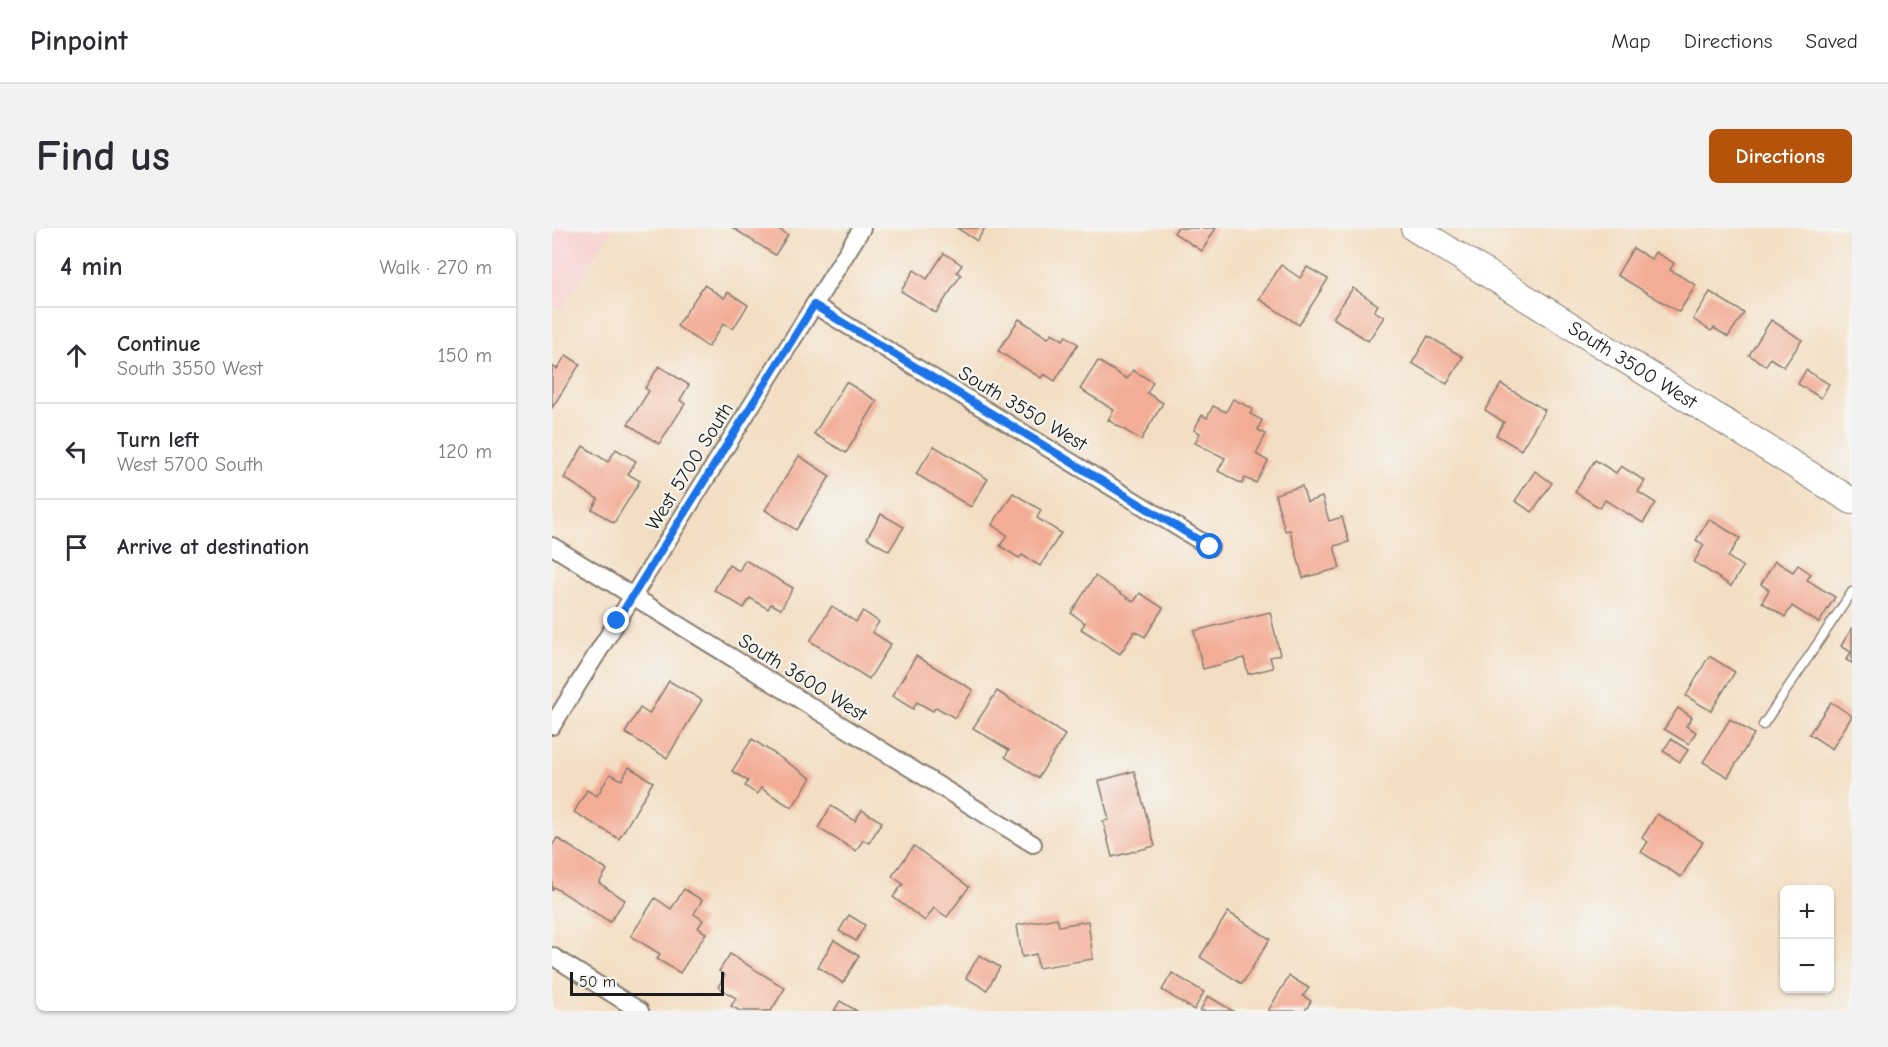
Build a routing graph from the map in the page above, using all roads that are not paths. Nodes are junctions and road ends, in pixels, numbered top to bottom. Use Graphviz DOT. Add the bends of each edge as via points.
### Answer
graph roads {
  1 [pos="862,228"];
  2 [pos="1414,228"];
  3 [pos="814,305"];
  4 [pos="1852,501"];
  5 [pos="552,546"];
  6 [pos="1210,547"];
  7 [pos="1852,592"];
  8 [pos="633,596"];
  9 [pos="1763,725"];
  10 [pos="552,726"];
  11 [pos="1033,844"];
  12 [pos="552,957"];
  13 [pos="640,1011"];
  1 -- 3 [label="street, West 5700 South"];
  2 -- 4 [label="main road, South 3500 West"];
  3 -- 6 [label="street, South 3550 West"];
  3 -- 8 [label="street, West 5700 South"];
  5 -- 8 [label="street, South 3600 West"];
  7 -- 9 [label="lane"];
  8 -- 10 [label="street, West 5700 South"];
  8 -- 11 [label="street, South 3600 West"];
  12 -- 13 [label="street"];
}
